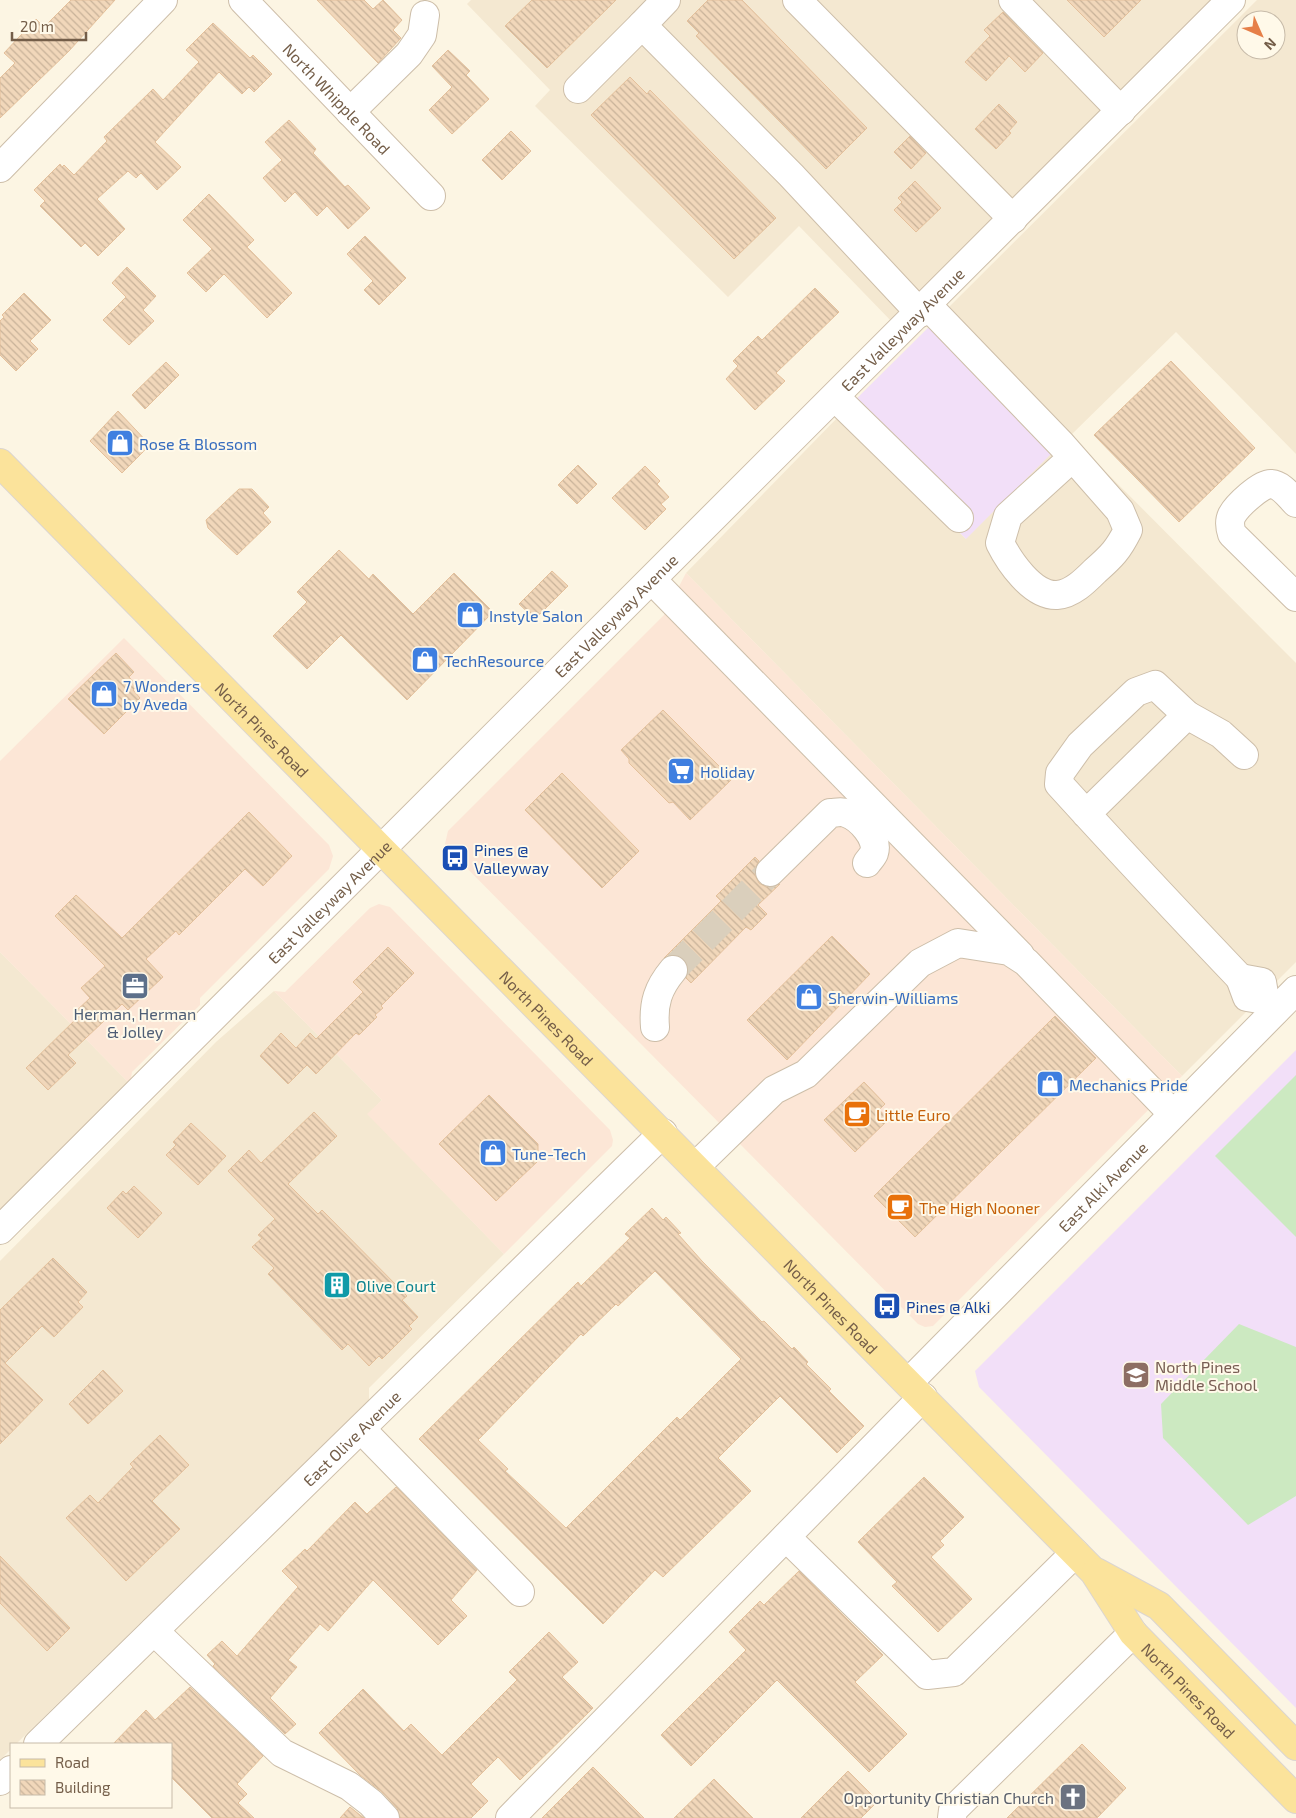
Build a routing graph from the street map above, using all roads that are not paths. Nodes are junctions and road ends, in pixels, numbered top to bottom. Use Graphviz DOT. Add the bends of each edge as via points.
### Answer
graph roads {
  1 [pos="164,0"];
  2 [pos="243,0"];
  3 [pos="666,0"];
  4 [pos="797,0"];
  5 [pos="1013,0"];
  6 [pos="1231,0"];
  7 [pos="425,15"];
  8 [pos="642,25"];
  9 [pos="578,89"];
  10 [pos="1120,111"];
  11 [pos="350,112"];
  12 [pos="0,168"];
  13 [pos="431,196"];
  14 [pos="1013,219"];
  15 [pos="923,309"];
  16 [pos="834,397"];
  17 [pos="1072,458"];
  18 [pos="0,463"];
  19 [pos="1296,503"];
  20 [pos="958,518"];
  21 [pos="652,580"];
  22 [pos="1296,597"];
  23 [pos="1187,715"];
  24 [pos="1244,755"];
  25 [pos="1086,814"];
  26 [pos="382,848"];
  27 [pos="867,863"];
  28 [pos="770,872"];
  29 [pos="1026,962"];
  30 [pos="672,970"];
  31 [pos="1296,990"];
  32 [pos="1270,1006"];
  33 [pos="655,1027"];
  34 [pos="1173,1114"];
  35 [pos="663,1133"];
  36 [pos="696,1166"];
  37 [pos="0,1230"];
  38 [pos="916,1390"];
  39 [pos="361,1429"];
  40 [pos="786,1537"];
  41 [pos="1075,1553"];
  42 [pos="1094,1572"];
  43 [pos="520,1592"];
  44 [pos="154,1631"];
  45 [pos="1133,1634"];
  46 [pos="39,1743"];
  47 [pos="1296,1746"];
  48 [pos="10,1771"];
  49 [pos="0,1781"];
  50 [pos="1296,1799"];
  51 [pos="385,1818"];
  52 [pos="510,1818"];
  53 [pos="952,1818"];
  1 -- 12 [label="street"];
  2 -- 11 [label="street, North Whipple Road"];
  3 -- 8 [label="street"];
  4 -- 14 [label="street"];
  5 -- 10 [label="street"];
  6 -- 10 [label="street, East Valleyway Avenue"];
  7 -- 11 [label="street" via="422,35 409,54"];
  8 -- 9 [label="street"];
  8 -- 15 [label="street"];
  10 -- 14 [label="street, East Valleyway Avenue"];
  11 -- 13 [label="street, North Whipple Road"];
  14 -- 15 [label="street, East Valleyway Avenue"];
  15 -- 16 [label="street, East Valleyway Avenue"];
  15 -- 17 [label="street"];
  16 -- 20 [label="street"];
  16 -- 21 [label="street, East Valleyway Avenue"];
  17 -- 17 [label="street" via="1120,511 1128,530 1118,550 1079,586 1056,595 1035,587 1012,566 1000,543 1008,516"];
  18 -- 26 [label="main road, North Pines Road"];
  19 -- 22 [label="street" via="1279,486 1260,486 1232,515 1230,525 1232,534"];
  21 -- 26 [label="street, East Valleyway Avenue"];
  21 -- 29 [label="street"];
  23 -- 24 [label="street" via="1221,734"];
  23 -- 25 [label="street"];
  23 -- 25 [label="street" via="1155,686 1136,692 1080,745 1060,773 1059,784"];
  25 -- 32 [label="street" via="1240,978 1262,982"];
  26 -- 35 [label="main road, North Pines Road"];
  26 -- 37 [label="street, East Valleyway Avenue"];
  27 -- 28 [label="street" via="874,853 874,842 866,829 855,817 844,812 830,813"];
  29 -- 34 [label="street"];
  29 -- 36 [label="street" via="1009,950 958,943 920,963 806,1074 774,1090"];
  30 -- 33 [label="street" via="658,992 653,1008"];
  31 -- 32 [label="street, East Alki Avenue"];
  32 -- 34 [label="street, East Alki Avenue"];
  34 -- 38 [label="street, East Alki Avenue"];
  35 -- 36 [label="main road, North Pines Road"];
  35 -- 39 [label="street, East Olive Avenue"];
  36 -- 38 [label="main road, North Pines Road"];
  38 -- 40 [label="street, East Alki Avenue"];
  38 -- 41 [label="main road, North Pines Road"];
  39 -- 43 [label="street"];
  39 -- 44 [label="street, East Olive Avenue"];
  40 -- 41 [label="street" via="927,1675 954,1672"];
  40 -- 52 [label="street, East Alki Avenue"];
  41 -- 42 [label="main road, North Pines Road"];
  42 -- 45 [label="main road, North Pines Road"];
  42 -- 47 [label="main road, North Pines Road" via="1159,1606"];
  44 -- 46 [label="street, East Olive Avenue"];
  44 -- 51 [label="street" via="282,1753 349,1786 372,1803"];
  45 -- 50 [label="main road, North Pines Road"];
  45 -- 53 [label="street" via="953,1810"];
  48 -- 49 [label="street"];
}
